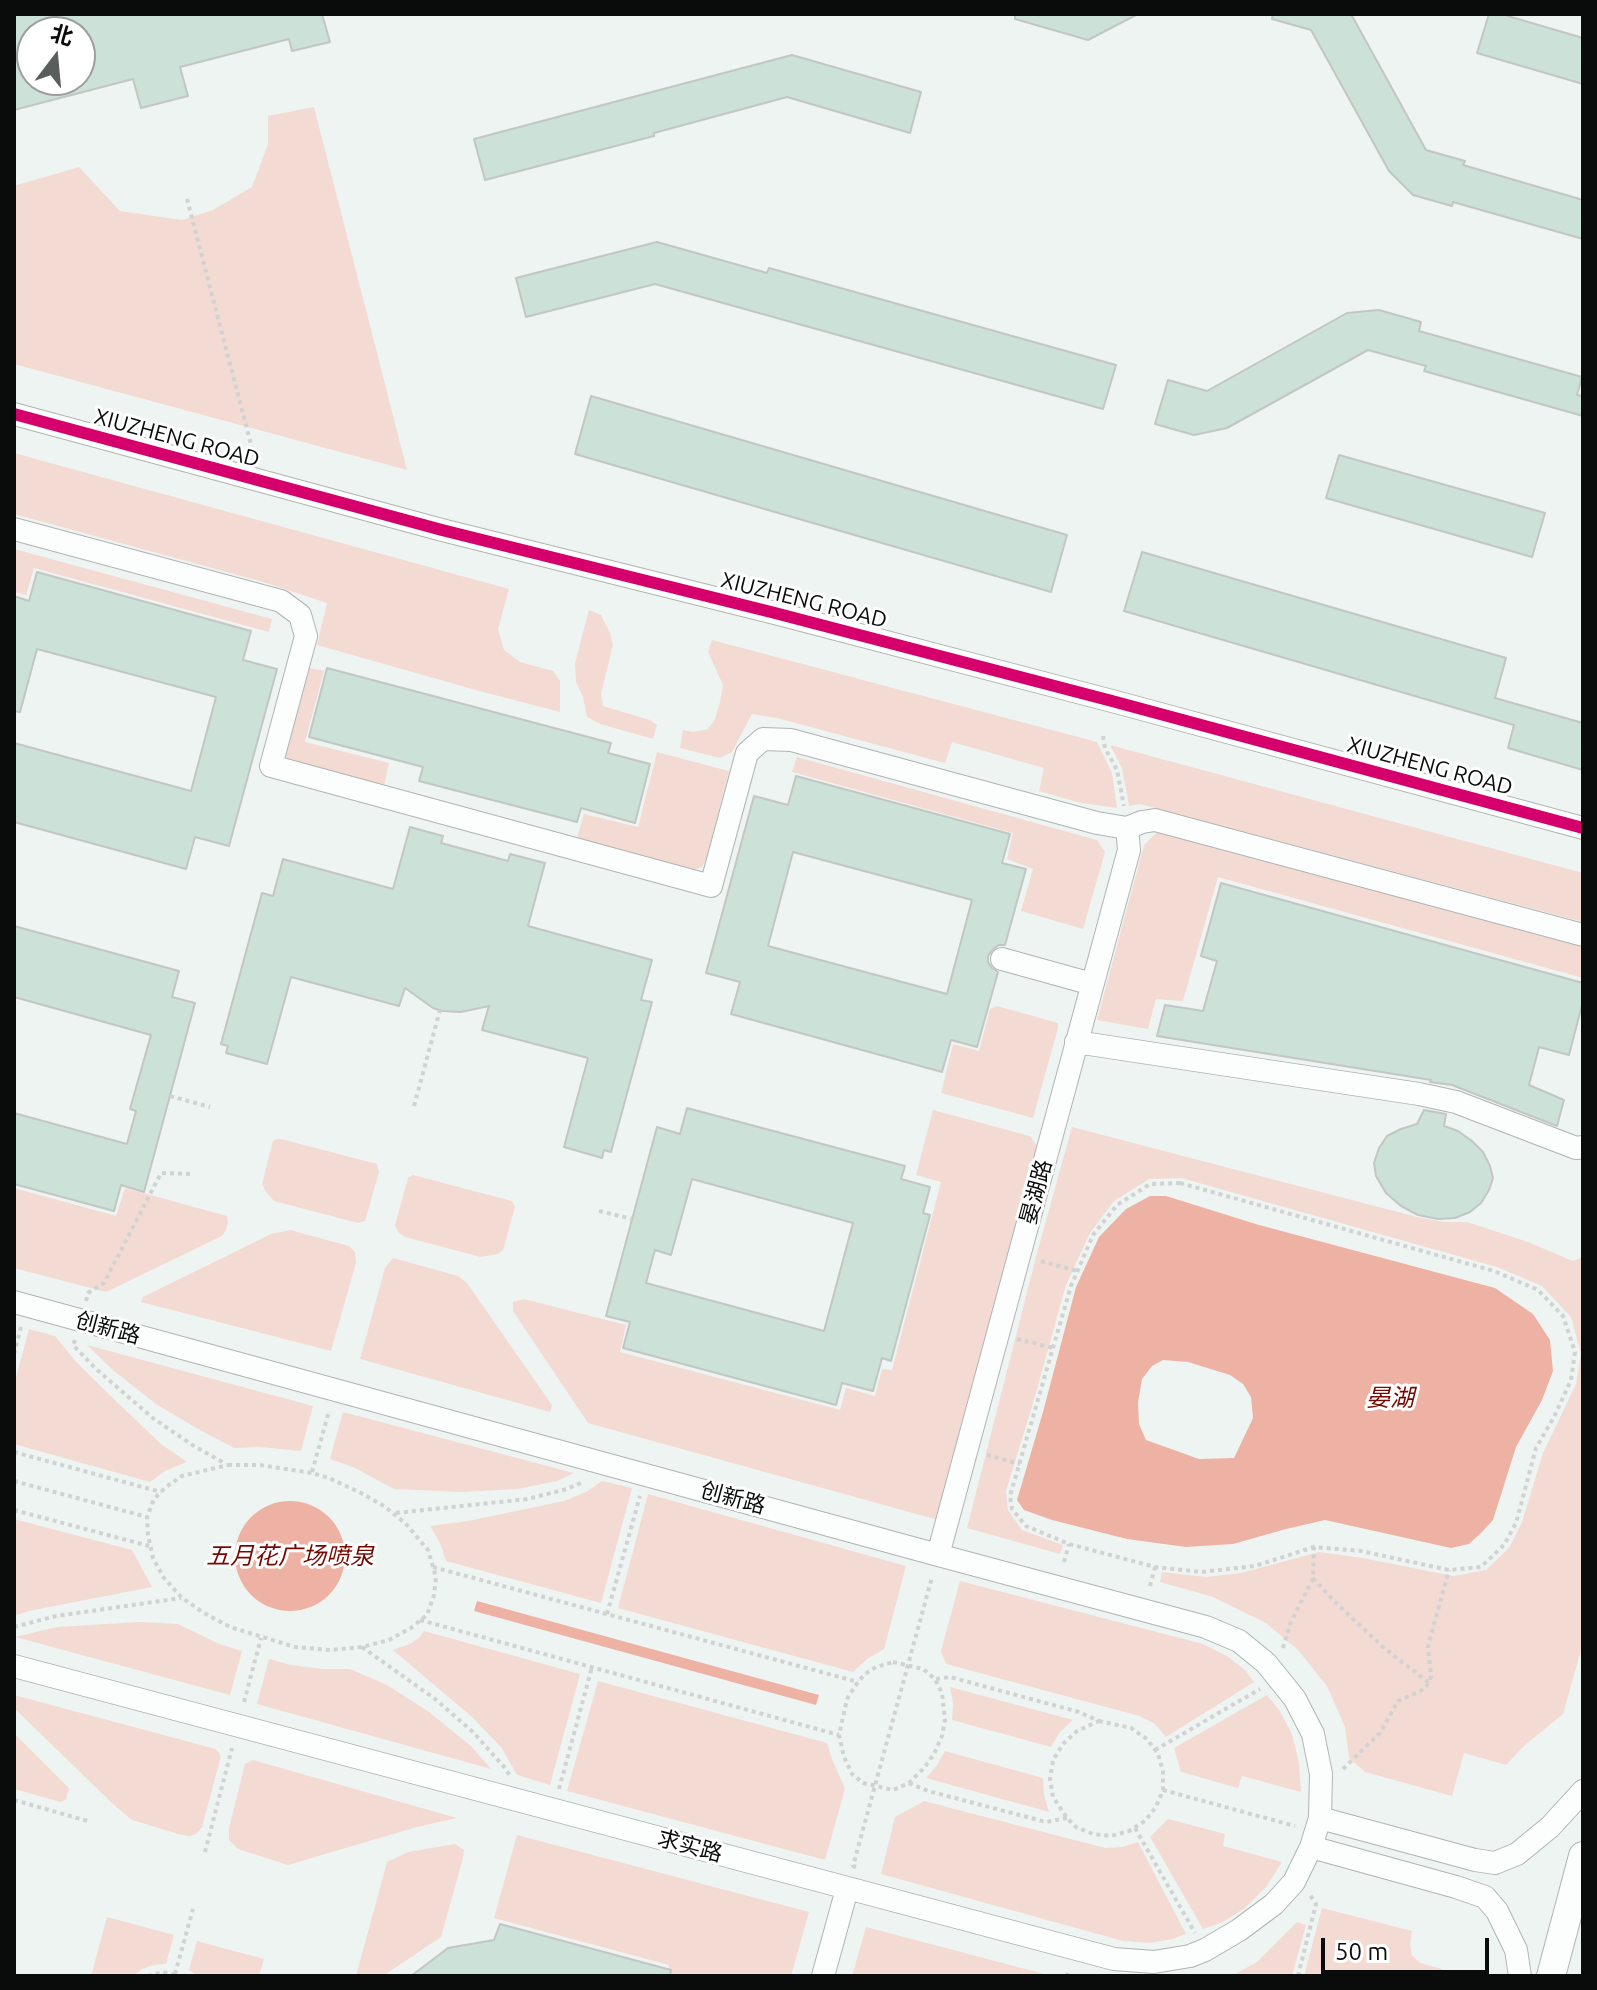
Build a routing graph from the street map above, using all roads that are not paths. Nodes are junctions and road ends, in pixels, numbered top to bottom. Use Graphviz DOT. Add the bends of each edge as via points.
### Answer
graph roads {
  1 [pos="14,414"];
  2 [pos="14,529"];
  3 [pos="1127,828"];
  4 [pos="1583,828"];
  5 [pos="1583,935"];
  6 [pos="1002,959"];
  7 [pos="1092,984"];
  8 [pos="1076,1042"];
  9 [pos="1583,1147"];
  10 [pos="21,1304"];
  11 [pos="938,1555"];
  12 [pos="14,1666"];
  13 [pos="1583,1791"];
  14 [pos="1316,1832"];
  15 [pos="1583,1856"];
  16 [pos="847,1889"];
  17 [pos="823,1976"];
  18 [pos="1520,1976"];
  19 [pos="1551,1976"];
  1 -- 4 [label="street, XIUZHENG ROAD"];
  2 -- 3 [label="street" via="281,601 300,615 306,636 271,766 711,886 747,753 763,739 791,740"];
  3 -- 5 [label="street" via="1155,820"];
  3 -- 7 [label="street, 晏湖路" via="1129,850"];
  6 -- 7 [label="street"];
  7 -- 8 [label="street, 晏湖路"];
  8 -- 9 [label="street" via="1431,1096"];
  8 -- 11 [label="street, 晏湖路"];
  10 -- 11 [label="street, 创新路"];
  11 -- 14 [label="street, 创新路" via="1206,1627 1239,1641 1279,1677 1313,1734 1321,1774"];
  12 -- 16 [label="street, 求实路"];
  13 -- 14 [label="street" via="1550,1827 1517,1854 1495,1863"];
  14 -- 16 [label="street, 求实路" via="1294,1882 1274,1904 1205,1950 1154,1962 1114,1959"];
  14 -- 18 [label="street" via="1485,1897 1516,1950"];
  15 -- 19 [label="main road"];
  16 -- 17 [label="street"];
}
